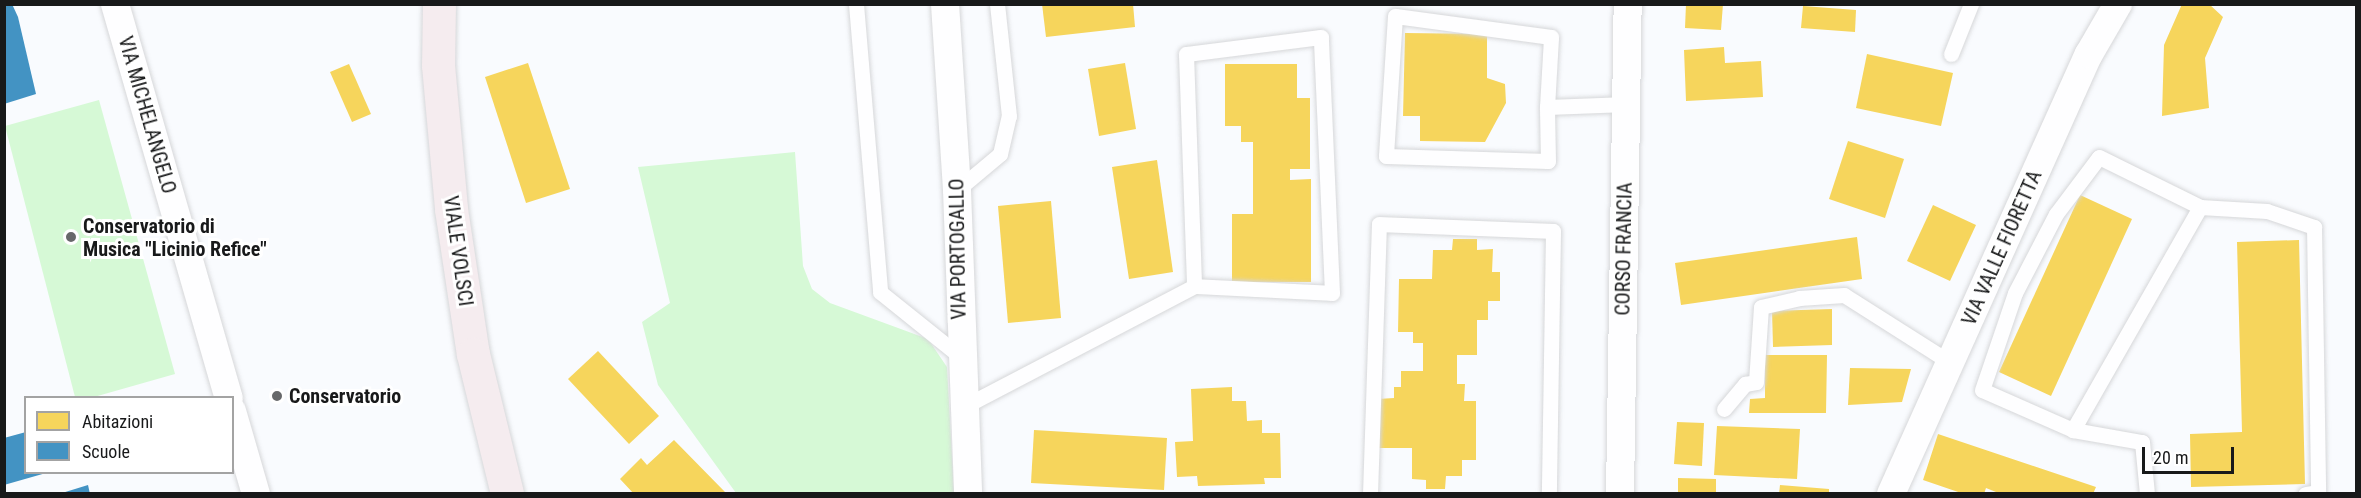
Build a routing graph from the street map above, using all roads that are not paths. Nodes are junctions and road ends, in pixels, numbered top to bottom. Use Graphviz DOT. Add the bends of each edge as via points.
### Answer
graph roads {
  1 [pos="115,4"];
  2 [pos="439,4"];
  3 [pos="856,4"];
  4 [pos="945,4"];
  5 [pos="997,4"];
  6 [pos="1628,4"];
  7 [pos="1971,4"];
  8 [pos="2118,4"];
  9 [pos="1951,54"];
  10 [pos="1627,104"];
  11 [pos="1547,107"];
  12 [pos="957,190"];
  13 [pos="2200,207"];
  14 [pos="1194,286"];
  15 [pos="960,356"];
  16 [pos="1951,363"];
  17 [pos="228,396"];
  18 [pos="963,407"];
  19 [pos="1724,409"];
  20 [pos="234,418"];
  21 [pos="2073,430"];
  22 [pos="256,494"];
  23 [pos="507,494"];
  24 [pos="968,494"];
  25 [pos="1370,494"];
  26 [pos="1549,494"];
  27 [pos="1620,494"];
  28 [pos="1891,494"];
  29 [pos="2147,494"];
  30 [pos="2305,494"];
  1 -- 17 [label="street, VIA MICHELANGELO"];
  2 -- 23 [label="main road, VIALE VOLSCI" via="438,65 451,209 473,354"];
  3 -- 15 [label="lane" via="880,292"];
  4 -- 12 [label="street, VIA PORTOGALLO"];
  5 -- 12 [label="lane" via="1009,116 1000,154"];
  6 -- 10 [label="street, CORSO FRANCIA"];
  7 -- 9 [label="lane"];
  8 -- 16 [label="street, VIA VALLE FIORETTA" via="2089,54"];
  10 -- 11 [label="lane"];
  10 -- 27 [label="street, CORSO FRANCIA"];
  11 -- 11 [label="lane" via="1548,161 1386,156 1395,16 1551,37"];
  12 -- 15 [label="street, VIA PORTOGALLO"];
  13 -- 21 [label="lane"];
  13 -- 21 [label="lane" via="2099,157 2056,214 2015,293 1982,390"];
  13 -- 30 [label="lane" via="2267,211 2314,227 2318,492"];
  14 -- 14 [label="lane" via="1332,294 1321,37 1186,54"];
  14 -- 18 [label="lane"];
  15 -- 18 [label="street, VIA PORTOGALLO"];
  16 -- 19 [label="lane" via="1844,295 1799,298 1761,307 1756,382 1745,384"];
  16 -- 28 [label="street, VIA VALLE FIORETTA"];
  18 -- 24 [label="street, VIA PORTOGALLO"];
  20 -- 22 [label="street"];
  21 -- 29 [label="lane" via="2142,442"];
  25 -- 26 [label="lane" via="1379,224 1553,231"];
}
